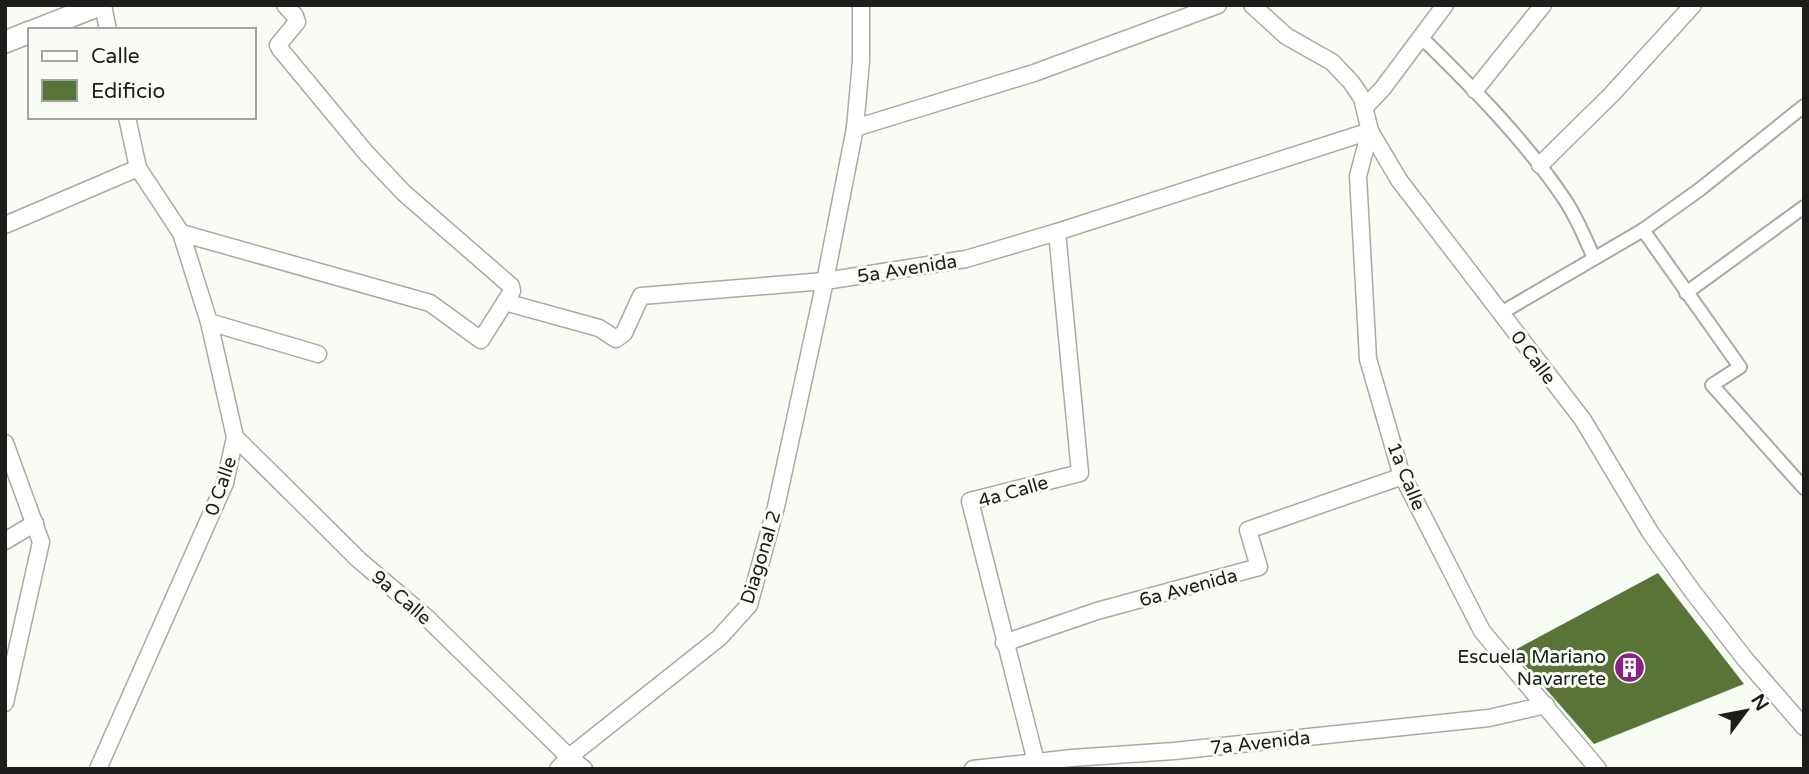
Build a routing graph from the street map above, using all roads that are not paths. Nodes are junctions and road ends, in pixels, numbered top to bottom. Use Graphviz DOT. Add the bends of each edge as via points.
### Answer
graph roads {
  1 [pos="101,5"];
  2 [pos="285,5"];
  3 [pos="861,5"];
  4 [pos="1218,5"];
  5 [pos="1252,5"];
  6 [pos="1444,5"];
  7 [pos="1543,5"];
  8 [pos="1693,5"];
  9 [pos="41,28"];
  10 [pos="107,28"];
  11 [pos="28,33"];
  12 [pos="1422,38"];
  13 [pos="5,42"];
  14 [pos="1475,90"];
  15 [pos="1804,106"];
  16 [pos="1365,107"];
  17 [pos="127,119"];
  18 [pos="855,128"];
  19 [pos="1370,131"];
  20 [pos="1540,165"];
  21 [pos="138,168"];
  22 [pos="1804,207"];
  23 [pos="5,225"];
  24 [pos="1643,230"];
  25 [pos="1057,232"];
  26 [pos="181,233"];
  27 [pos="1594,258"];
  28 [pos="825,281"];
  29 [pos="1686,293"];
  30 [pos="505,302"];
  31 [pos="1501,313"];
  32 [pos="209,322"];
  33 [pos="318,354"];
  34 [pos="235,437"];
  35 [pos="5,443"];
  36 [pos="1403,476"];
  37 [pos="1804,488"];
  38 [pos="35,523"];
  39 [pos="5,541"];
  40 [pos="1004,643"];
  41 [pos="5,703"];
  42 [pos="1546,705"];
  43 [pos="1804,727"];
  44 [pos="1174,751"];
  45 [pos="1036,762"];
  46 [pos="563,763"];
  47 [pos="1072,763"];
  48 [pos="98,769"];
  49 [pos="584,769"];
  50 [pos="973,769"];
  51 [pos="1174,769"];
  52 [pos="1598,769"];
  1 -- 9 [label="street"];
  1 -- 10 [label="street"];
  2 -- 30 [label="street" via="297,22 280,41 280,49 404,193 511,286"];
  3 -- 18 [label="street, Diagonal 2"];
  4 -- 18 [label="street" via="1034,73"];
  5 -- 16 [label="street, 0 Calle" via="1286,36 1332,62"];
  6 -- 12 [label="street"];
  7 -- 14 [label="street"];
  8 -- 20 [label="street"];
  11 -- 13 [label="street"];
  12 -- 14 [label="street"];
  12 -- 16 [label="street"];
  14 -- 20 [label="street"];
  15 -- 24 [label="street"];
  16 -- 19 [label="street, 0 Calle"];
  17 -- 21 [label="street, 0 Calle"];
  18 -- 28 [label="street, Diagonal 2"];
  19 -- 25 [label="street, 5a Avenida"];
  19 -- 31 [label="street, 0 Calle" via="1399,180"];
  19 -- 36 [label="street, 1a Calle" via="1358,176 1368,359"];
  20 -- 27 [label="street" via="1572,211"];
  21 -- 23 [label="street"];
  21 -- 26 [label="street, 0 Calle"];
  22 -- 29 [label="street"];
  24 -- 27 [label="street"];
  24 -- 29 [label="street"];
  25 -- 28 [label="street, 5a Avenida" via="966,259"];
  25 -- 40 [label="street, 4a Calle" via="1080,473 970,501"];
  26 -- 30 [label="street" via="430,303 478,340 484,339"];
  26 -- 32 [label="street, 0 Calle"];
  27 -- 31 [label="street"];
  28 -- 30 [label="street, 5a Avenida" via="641,296 624,333 616,339 599,328"];
  28 -- 46 [label="street, Diagonal 2" via="750,605 719,638"];
  29 -- 37 [label="street" via="1740,367 1712,385"];
  31 -- 43 [label="street, 0 Calle" via="1583,421 1650,532 1693,592"];
  32 -- 33 [label="street"];
  32 -- 34 [label="street, 0 Calle"];
  34 -- 46 [label="street, 9a Calle" via="359,561 426,617"];
  34 -- 48 [label="street, 0 Calle" via="225,483"];
  35 -- 38 [label="street"];
  36 -- 40 [label="street, 6a Avenida" via="1248,530 1259,567 1097,611"];
  36 -- 42 [label="street, 1a Calle" via="1482,631"];
  38 -- 39 [label="street"];
  38 -- 41 [label="street" via="41,542"];
  40 -- 45 [label="street, 4a Calle"];
  42 -- 44 [label="street, 7a Avenida" via="1489,718"];
  42 -- 52 [label="street, 1a Calle"];
  44 -- 47 [label="street, 7a Avenida"];
  44 -- 51 [label="street"];
  45 -- 47 [label="street, 7a Avenida"];
  45 -- 50 [label="street, 7a Avenida"];
  46 -- 49 [label="street"];
}
